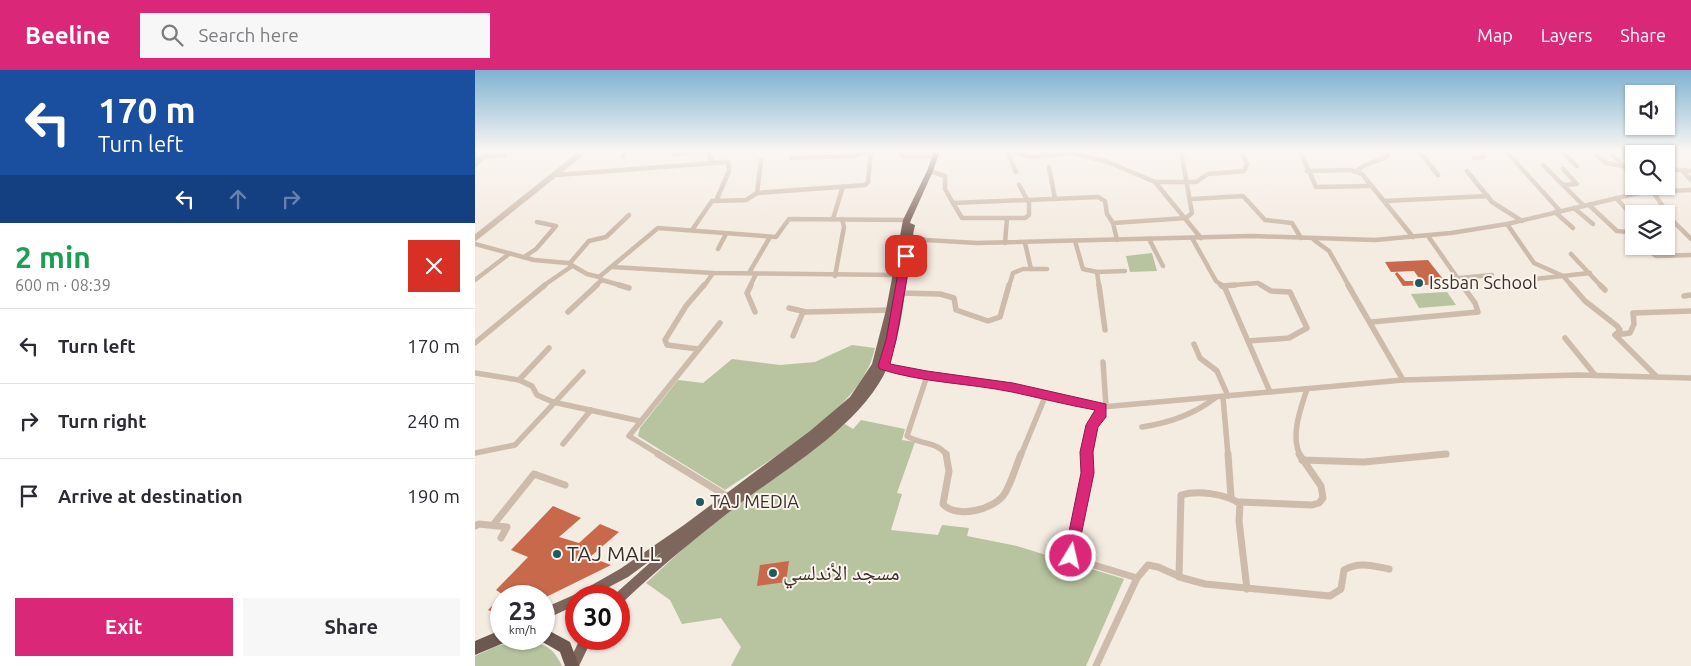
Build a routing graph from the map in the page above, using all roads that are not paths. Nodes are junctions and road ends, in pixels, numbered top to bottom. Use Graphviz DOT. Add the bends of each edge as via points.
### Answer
graph roads {
  1 [pos="551,179"];
  2 [pos="725,179"];
  3 [pos="758,179"];
  4 [pos="868,179"];
  5 [pos="929,179"];
  6 [pos="930,179"];
  7 [pos="945,179"];
  8 [pos="1051,179"];
  9 [pos="1148,179"];
  10 [pos="1185,179"];
  11 [pos="1203,179"];
  12 [pos="1311,179"];
  13 [pos="1366,179"];
  14 [pos="1474,179"];
  15 [pos="1530,179"];
  16 [pos="1557,179"];
  17 [pos="1572,179"];
  18 [pos="1155,182"];
  19 [pos="1186,183"];
  20 [pos="1019,185"];
  21 [pos="1563,185"];
  22 [pos="843,186"];
  23 [pos="1370,186"];
  24 [pos="1675,190"];
  25 [pos="1691,190"];
  26 [pos="757,193"];
  27 [pos="1632,195"];
  28 [pos="1657,195"];
  29 [pos="1488,196"];
  30 [pos="1616,198"];
  31 [pos="1055,199"];
  32 [pos="1192,199"];
  33 [pos="1028,200"];
  34 [pos="717,201"];
  35 [pos="1384,201"];
  36 [pos="953,203"];
  37 [pos="1586,205"];
  38 [pos="1574,208"];
  39 [pos="1625,208"];
  40 [pos="1557,211"];
  41 [pos="629,214"];
  42 [pos="1007,218"];
  43 [pos="1186,218"];
  44 [pos="833,219"];
  45 [pos="842,219"];
  46 [pos="907,220"];
  47 [pos="1522,221"];
  48 [pos="537,222"];
  49 [pos="1113,223"];
  50 [pos="1507,224"];
  51 [pos="1593,224"];
  52 [pos="1573,228"];
  53 [pos="692,230"];
  54 [pos="1625,232"];
  55 [pos="726,234"];
  56 [pos="906,236"];
  57 [pos="1428,236"];
  58 [pos="770,237"];
  59 [pos="1413,237"];
  60 [pos="475,238"];
  61 [pos="1192,238"];
  62 [pos="1201,238"];
  63 [pos="1301,238"];
  64 [pos="1149,239"];
  65 [pos="1313,239"];
  66 [pos="1691,239"];
  67 [pos="1117,240"];
  68 [pos="1333,240"];
  69 [pos="1075,241"];
  70 [pos="1005,243"];
  71 [pos="1025,243"];
  72 [pos="475,244"];
  73 [pos="718,249"];
  74 [pos="1329,251"];
  75 [pos="509,254"];
  76 [pos="1571,254"];
  77 [pos="1655,255"];
  78 [pos="1691,255"];
  79 [pos="524,257"];
  80 [pos="571,265"];
  81 [pos="1163,266"];
  82 [pos="612,267"];
  83 [pos="1031,269"];
  84 [pos="1047,269"];
  85 [pos="1125,270"];
  86 [pos="1097,272"];
  87 [pos="713,273"];
  88 [pos="749,273"];
  89 [pos="1590,273"];
  90 [pos="756,274"];
  91 [pos="896,275"];
  92 [pos="1492,275"];
  93 [pos="835,276"];
  94 [pos="1563,276"];
  95 [pos="1459,278"];
  96 [pos="601,279"];
  97 [pos="1535,279"];
  98 [pos="475,280"];
  99 [pos="1222,286"];
  100 [pos="629,288"];
  101 [pos="1605,290"];
  102 [pos="899,294"];
  103 [pos="1691,295"];
  104 [pos="1684,296"];
  105 [pos="789,308"];
  106 [pos="890,310"];
  107 [pos="1691,311"];
  108 [pos="568,312"];
  109 [pos="755,312"];
  110 [pos="803,312"];
  111 [pos="1372,322"];
  112 [pos="720,323"];
  113 [pos="1105,330"];
  114 [pos="793,336"];
  115 [pos="1615,336"];
  116 [pos="1565,338"];
  117 [pos="1249,341"];
  118 [pos="475,343"];
  119 [pos="1194,344"];
  120 [pos="549,348"];
  121 [pos="698,349"];
  122 [pos="1103,362"];
  123 [pos="880,366"];
  124 [pos="583,372"];
  125 [pos="475,373"];
  126 [pos="1595,375"];
  127 [pos="927,376"];
  128 [pos="1657,376"];
  129 [pos="1691,378"];
  130 [pos="519,380"];
  131 [pos="1403,380"];
  132 [pos="1307,389"];
  133 [pos="1270,392"];
  134 [pos="1226,396"];
  135 [pos="1045,397"];
  136 [pos="1215,398"];
  137 [pos="553,402"];
  138 [pos="1104,407"];
  139 [pos="591,410"];
  140 [pos="640,421"];
  141 [pos="1142,428"];
  142 [pos="815,437"];
  143 [pos="563,444"];
  144 [pos="475,453"];
  145 [pos="1446,454"];
  146 [pos="1302,460"];
  147 [pos="565,484"];
  148 [pos="728,497"];
  149 [pos="1231,497"];
  150 [pos="1239,502"];
  151 [pos="493,525"];
  152 [pos="475,526"];
  153 [pos="501,538"];
  154 [pos="1389,568"];
  155 [pos="1179,577"];
  156 [pos="1137,578"];
  157 [pos="600,585"];
  158 [pos="630,589"];
  159 [pos="1247,589"];
  160 [pos="490,641"];
  161 [pos="555,641"];
  162 [pos="475,648"];
  163 [pos="581,650"];
  164 [pos="573,666"];
  165 [pos="1096,666"];
  1 -- 60 [label="street"];
  2 -- 34 [label="street"];
  3 -- 26 [label="street"];
  4 -- 22 [label="street" via="867,184"];
  5 -- 46 [label="main road"];
  6 -- 56 [label="main road"];
  7 -- 36 [label="street" via="945,189"];
  8 -- 31 [label="street"];
  9 -- 18 [label="street"];
  10 -- 19 [label="street"];
  11 -- 19 [label="street"];
  12 -- 23 [label="street" via="1320,188"];
  13 -- 23 [label="street"];
  14 -- 29 [label="street"];
  15 -- 40 [label="street"];
  16 -- 21 [label="street"];
  17 -- 21 [label="street" via="1577,184"];
  18 -- 19 [label="street"];
  18 -- 43 [label="street"];
  19 -- 32 [label="street"];
  20 -- 33 [label="street"];
  21 -- 37 [label="street"];
  22 -- 26 [label="street"];
  22 -- 44 [label="street"];
  23 -- 35 [label="street"];
  24 -- 25 [label="street"];
  26 -- 34 [label="street" via="746,200"];
  27 -- 30 [label="street"];
  28 -- 66 [label="street" via="1673,221"];
  29 -- 35 [label="street"];
  29 -- 47 [label="street"];
  30 -- 37 [label="street"];
  30 -- 39 [label="street"];
  31 -- 33 [label="street"];
  31 -- 49 [label="street" via="1101,198"];
  32 -- 43 [label="street" via="1193,212"];
  32 -- 63 [label="street" via="1243,196 1265,220 1292,223"];
  33 -- 36 [label="street"];
  33 -- 42 [label="street" via="1029,215"];
  34 -- 53 [label="street" via="711,202"];
  35 -- 59 [label="street"];
  36 -- 42 [label="street" via="962,218"];
  37 -- 38 [label="street"];
  37 -- 54 [label="street" via="1617,231"];
  38 -- 40 [label="street"];
  38 -- 51 [label="street"];
  40 -- 47 [label="street"];
  40 -- 52 [label="street"];
  41 -- 80 [label="street" via="606,237 589,242"];
  42 -- 70 [label="street"];
  43 -- 49 [label="street"];
  43 -- 62 [label="street"];
  44 -- 45 [label="street"];
  44 -- 58 [label="street" via="789,219 778,236"];
  45 -- 46 [label="street"];
  45 -- 93 [label="street" via="844,227"];
  46 -- 56 [label="main road"];
  47 -- 50 [label="street"];
  48 -- 79 [label="street" via="555,226 536,249"];
  49 -- 67 [label="street"];
  50 -- 57 [label="street"];
  50 -- 94 [label="street" via="1534,263"];
  53 -- 55 [label="street"];
  53 -- 82 [label="street" via="658,228"];
  55 -- 58 [label="street"];
  55 -- 73 [label="street"];
  56 -- 70 [label="street" via="949,242"];
  56 -- 91 [label="main road"];
  56 -- 102 [label="main road"];
  57 -- 59 [label="street"];
  57 -- 95 [label="street"];
  58 -- 88 [label="street"];
  59 -- 68 [label="street"];
  61 -- 62 [label="street"];
  61 -- 64 [label="street"];
  61 -- 99 [label="street"];
  62 -- 63 [label="street"];
  63 -- 65 [label="street"];
  64 -- 67 [label="street"];
  64 -- 81 [label="street"];
  65 -- 68 [label="street"];
  65 -- 74 [label="street"];
  67 -- 69 [label="street"];
  68 -- 74 [label="street"];
  69 -- 71 [label="street"];
  69 -- 86 [label="street" via="1083,269"];
  70 -- 71 [label="street"];
  71 -- 83 [label="street"];
  72 -- 75 [label="street"];
  74 -- 111 [label="street"];
  75 -- 79 [label="street"];
  75 -- 98 [label="street"];
  76 -- 89 [label="street"];
  77 -- 78 [label="street"];
  79 -- 80 [label="street"];
  80 -- 96 [label="street"];
  80 -- 118 [label="street"];
  82 -- 87 [label="street"];
  82 -- 96 [label="street"];
  83 -- 84 [label="street"];
  83 -- 102 [label="street" via="1013,273 1000,316 994,321 956,310 954,298 945,294"];
  85 -- 86 [label="street"];
  86 -- 113 [label="street"];
  87 -- 88 [label="street"];
  87 -- 121 [label="street" via="686,306 665,340 667,345"];
  88 -- 90 [label="street"];
  89 -- 94 [label="street"];
  89 -- 101 [label="street"];
  90 -- 93 [label="street"];
  90 -- 109 [label="street" via="747,292"];
  91 -- 93 [label="street"];
  91 -- 106 [label="main road"];
  92 -- 95 [label="street"];
  94 -- 97 [label="street"];
  94 -- 115 [label="street" via="1585,301 1617,326 1620,330"];
  95 -- 111 [label="street" via="1475,303 1477,313"];
  96 -- 100 [label="street"];
  96 -- 108 [label="street"];
  99 -- 117 [label="street"];
  99 -- 117 [label="street" via="1258,283 1271,291 1290,292 1307,328 1289,338"];
  102 -- 123 [label="main road" via="891,340"];
  103 -- 104 [label="street"];
  105 -- 110 [label="street"];
  106 -- 110 [label="street"];
  106 -- 123 [label="main road"];
  107 -- 115 [label="street" via="1633,314 1634,324 1630,333"];
  110 -- 114 [label="street"];
  111 -- 131 [label="street"];
  112 -- 121 [label="street"];
  115 -- 128 [label="street"];
  116 -- 126 [label="street"];
  117 -- 133 [label="street"];
  119 -- 134 [label="street" via="1200,358 1217,371"];
  120 -- 130 [label="street"];
  121 -- 140 [label="street"];
  122 -- 138 [label="street"];
  123 -- 127 [label="street"];
  123 -- 142 [label="main road"];
  124 -- 137 [label="street"];
  125 -- 130 [label="street"];
  126 -- 128 [label="street"];
  126 -- 131 [label="street"];
  127 -- 135 [label="street" via="1013,388"];
  127 -- 135 [label="street" via="907,436 935,444 946,455 950,469 943,504 953,512 980,509 1004,495"];
  128 -- 129 [label="street"];
  130 -- 137 [label="street" via="532,386 537,395"];
  131 -- 132 [label="street"];
  132 -- 133 [label="street"];
  132 -- 146 [label="street" via="1298,423 1297,447"];
  133 -- 134 [label="street"];
  134 -- 136 [label="street"];
  134 -- 149 [label="street"];
  135 -- 138 [label="street"];
  136 -- 138 [label="street"];
  136 -- 141 [label="street" via="1204,408 1171,422"];
  137 -- 139 [label="street"];
  137 -- 144 [label="street" via="515,445"];
  138 -- 156 [label="street" via="1092,425 1087,473 1070,553 1074,559"];
  139 -- 140 [label="street"];
  139 -- 143 [label="street"];
  140 -- 148 [label="street" via="630,437"];
  142 -- 148 [label="main road"];
  142 -- 158 [label="main road"];
  145 -- 146 [label="street" via="1364,462"];
  146 -- 150 [label="street" via="1323,490 1324,496 1319,503"];
  147 -- 151 [label="street" via="534,474"];
  148 -- 157 [label="main road" via="655,552"];
  149 -- 150 [label="street"];
  149 -- 155 [label="street" via="1181,495"];
  150 -- 159 [label="street"];
  151 -- 152 [label="street"];
  151 -- 153 [label="street" via="507,527"];
  154 -- 159 [label="street" via="1348,567 1344,570 1342,589 1330,596"];
  155 -- 156 [label="street" via="1153,565 1144,567"];
  155 -- 159 [label="street"];
  156 -- 165 [label="street"];
  160 -- 162 [label="highway"];
  161 -- 164 [label="highway" via="565,647"];
  163 -- 164 [label="main road"];
}
